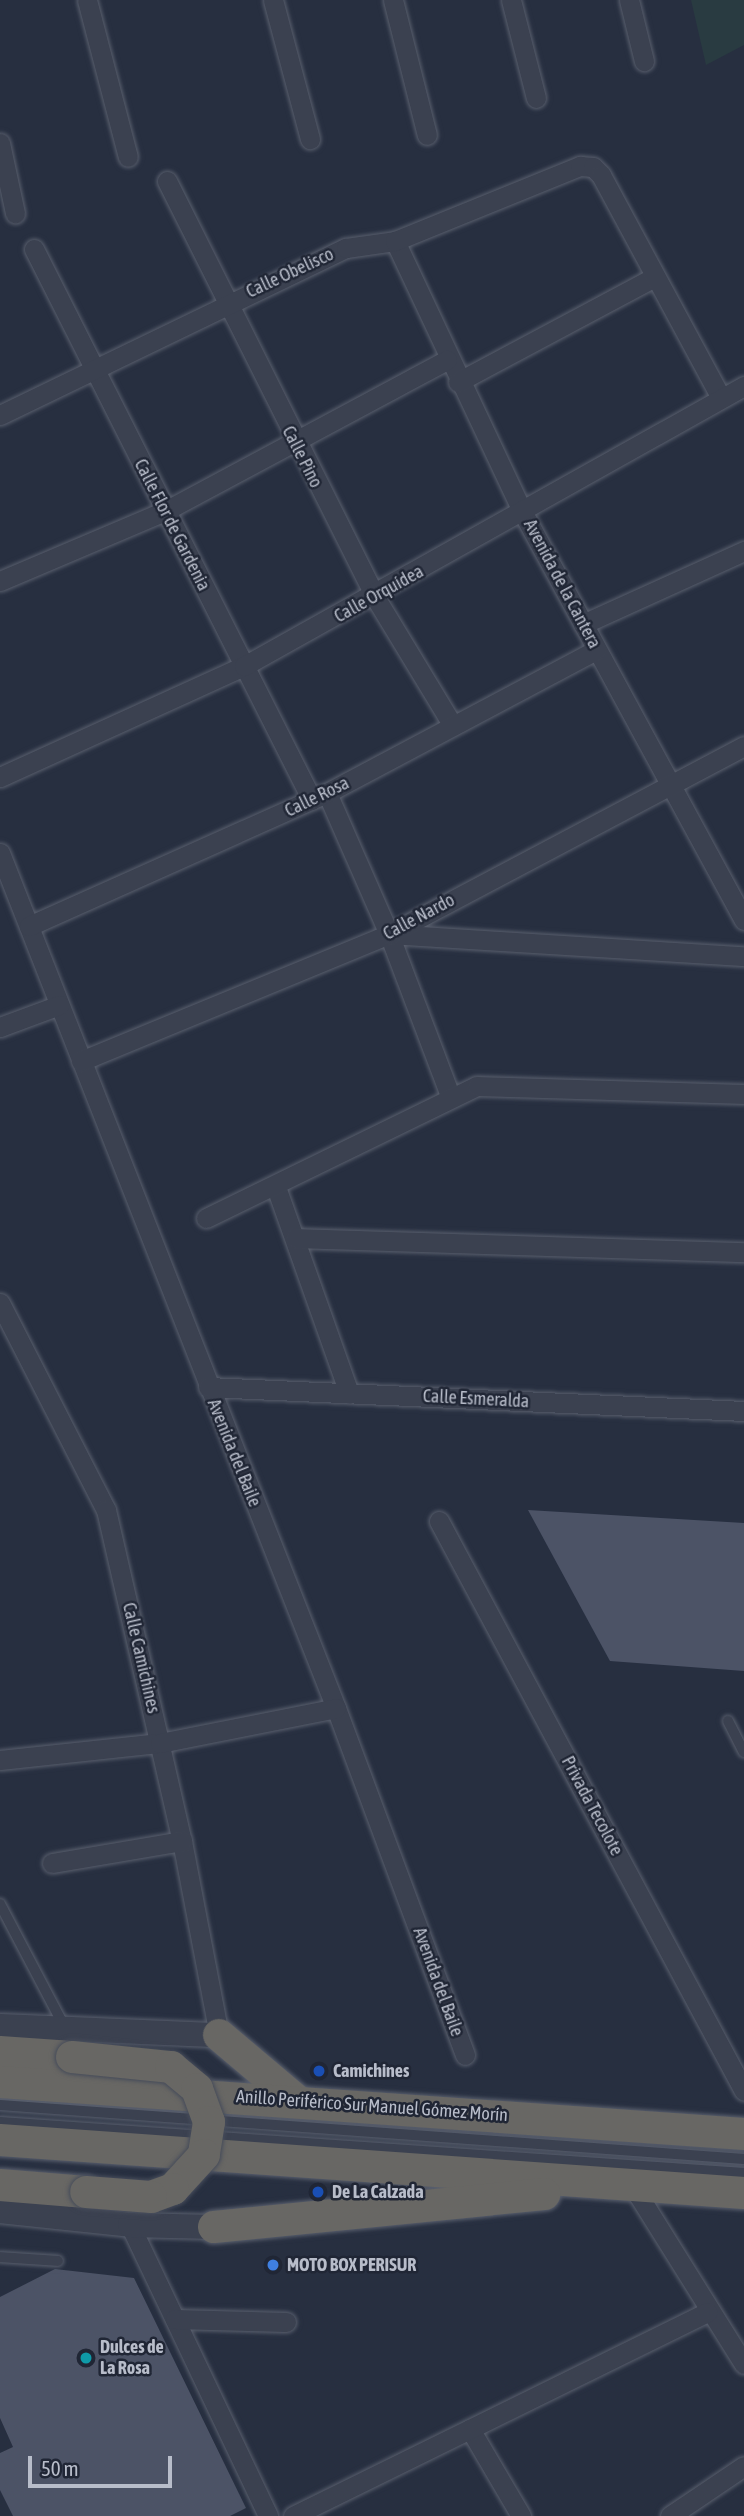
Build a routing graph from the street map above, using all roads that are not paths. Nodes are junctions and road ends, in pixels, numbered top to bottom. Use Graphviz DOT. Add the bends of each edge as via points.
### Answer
graph roads {
  1 [pos="87,0"];
  2 [pos="273,0"];
  3 [pos="393,0"];
  4 [pos="511,0"];
  5 [pos="629,0"];
  6 [pos="644,61"];
  7 [pos="536,98"];
  8 [pos="427,135"];
  9 [pos="310,139"];
  10 [pos="0,142"];
  11 [pos="128,157"];
  12 [pos="167,181"];
  13 [pos="15,213"];
  14 [pos="395,241"];
  15 [pos="34,249"];
  16 [pos="653,278"];
  17 [pos="228,302"];
  18 [pos="447,360"];
  19 [pos="93,373"];
  20 [pos="458,382"];
  21 [pos="744,386"];
  22 [pos="721,398"];
  23 [pos="0,415"];
  24 [pos="295,444"];
  25 [pos="165,511"];
  26 [pos="523,513"];
  27 [pos="744,551"];
  28 [pos="0,582"];
  29 [pos="375,597"];
  30 [pos="583,624"];
  31 [pos="596,650"];
  32 [pos="244,666"];
  33 [pos="452,724"];
  34 [pos="744,746"];
  35 [pos="0,777"];
  36 [pos="671,781"];
  37 [pos="320,797"];
  38 [pos="0,853"];
  39 [pos="744,920"];
  40 [pos="29,926"];
  41 [pos="389,934"];
  42 [pos="744,956"];
  43 [pos="59,1005"];
  44 [pos="0,1027"];
  45 [pos="81,1061"];
  46 [pos="744,1094"];
  47 [pos="451,1098"];
  48 [pos="276,1187"];
  49 [pos="206,1218"];
  50 [pos="295,1238"];
  51 [pos="744,1252"];
  52 [pos="0,1303"];
  53 [pos="208,1387"];
  54 [pos="349,1393"];
  55 [pos="744,1411"];
  56 [pos="439,1521"];
  57 [pos="336,1708"];
  58 [pos="728,1721"];
  59 [pos="160,1743"];
  60 [pos="744,1752"];
  61 [pos="0,1760"];
  62 [pos="183,1841"];
  63 [pos="52,1863"];
  64 [pos="0,1904"];
  65 [pos="0,2026"];
  66 [pos="219,2035"];
  67 [pos="69,2043"];
  68 [pos="0,2052"];
  69 [pos="465,2055"];
  70 [pos="0,2082"];
  71 [pos="744,2091"];
  72 [pos="296,2100"];
  73 [pos="0,2105"];
  74 [pos="0,2122"];
  75 [pos="744,2134"];
  76 [pos="0,2140"];
  77 [pos="744,2159"];
  78 [pos="744,2173"];
  79 [pos="0,2185"];
  80 [pos="632,2185"];
  81 [pos="744,2193"];
  82 [pos="0,2211"];
  83 [pos="130,2225"];
  84 [pos="214,2227"];
  85 [pos="0,2257"];
  86 [pos="58,2262"];
  87 [pos="708,2312"];
  88 [pos="175,2319"];
  89 [pos="286,2322"];
  90 [pos="744,2364"];
  91 [pos="470,2429"];
  92 [pos="744,2466"];
  93 [pos="268,2516"];
  94 [pos="293,2516"];
  95 [pos="521,2516"];
  96 [pos="670,2516"];
  1 -- 11 [label="street"];
  2 -- 9 [label="street"];
  3 -- 8 [label="street"];
  4 -- 7 [label="street"];
  5 -- 6 [label="street"];
  10 -- 13 [label="street"];
  12 -- 17 [label="street, Calle Pino"];
  14 -- 16 [label="street, Calle Obelisco" via="580,166 593,167"];
  14 -- 17 [label="street, Calle Obelisco" via="346,248"];
  14 -- 18 [label="street, Avenida de la Cantera"];
  15 -- 19 [label="street, Calle Flor de Gardenia"];
  16 -- 20 [label="street"];
  16 -- 22 [label="street"];
  17 -- 19 [label="street, Calle Obelisco"];
  17 -- 24 [label="street, Calle Pino"];
  18 -- 20 [label="street, Avenida de la Cantera"];
  18 -- 24 [label="street"];
  19 -- 23 [label="street, Calle Obelisco"];
  19 -- 25 [label="street, Calle Flor de Gardenia"];
  20 -- 26 [label="street, Avenida de la Cantera"];
  21 -- 22 [label="street, Calle Orquídea"];
  22 -- 26 [label="street, Calle Orquídea"];
  24 -- 25 [label="street"];
  24 -- 29 [label="street, Calle Pino"];
  25 -- 28 [label="street"];
  25 -- 32 [label="street, Calle Flor de Gardenia"];
  26 -- 29 [label="street, Calle Orquídea"];
  26 -- 30 [label="street, Avenida de la Cantera"];
  27 -- 30 [label="street"];
  29 -- 32 [label="street, Calle Orquídea"];
  29 -- 33 [label="street, Calle Pino"];
  30 -- 31 [label="street, Avenida de la Cantera"];
  31 -- 33 [label="street, Calle Rosa"];
  31 -- 36 [label="street, Avenida de la Cantera"];
  32 -- 35 [label="street, Calle Orquídea"];
  32 -- 37 [label="street, Calle Flor de Gardenia"];
  33 -- 37 [label="street, Calle Rosa"];
  34 -- 36 [label="street, Calle Nardo"];
  36 -- 39 [label="street, Avenida de la Cantera"];
  36 -- 41 [label="street, Calle Nardo"];
  37 -- 40 [label="street, Calle Rosa"];
  37 -- 41 [label="street, Calle Flor de Gardenia"];
  38 -- 40 [label="street, Avenida del Baile"];
  40 -- 43 [label="street, Avenida del Baile"];
  41 -- 42 [label="street"];
  41 -- 45 [label="street, Calle Nardo"];
  41 -- 47 [label="street, Calle Flor de Gardenia"];
  43 -- 44 [label="street"];
  43 -- 45 [label="street, Avenida del Baile"];
  45 -- 53 [label="street, Avenida del Baile"];
  46 -- 47 [label="street" via="477,1086"];
  47 -- 48 [label="street"];
  48 -- 49 [label="street"];
  48 -- 50 [label="street"];
  50 -- 51 [label="street"];
  50 -- 54 [label="street"];
  52 -- 59 [label="street, Calle Camichines" via="106,1510"];
  53 -- 54 [label="street, Calle Esmeralda"];
  53 -- 57 [label="street, Avenida del Baile"];
  54 -- 55 [label="street, Calle Esmeralda"];
  56 -- 71 [label="street, Privada Tecolote"];
  57 -- 59 [label="street"];
  57 -- 69 [label="street, Avenida del Baile"];
  58 -- 60 [label="lane"];
  59 -- 61 [label="street"];
  59 -- 62 [label="street, Calle Camichines"];
  62 -- 63 [label="street"];
  62 -- 66 [label="street, Calle Camichines"];
  64 -- 67 [label="lane"];
  65 -- 67 [label="street"];
  66 -- 67 [label="street"];
  66 -- 72 [label="highway"];
  67 -- 68 [label="highway"];
  67 -- 79 [label="highway, bridge" via="171,2067 197,2089 209,2122 204,2155 173,2189 150,2197"];
  70 -- 72 [label="highway, Anillo Periférico Sur Manuel Gómez Morín"];
  72 -- 75 [label="highway, Anillo Periférico Sur Manuel Gómez Morín"];
  73 -- 77 [label="lane"];
  74 -- 78 [label="lane"];
  76 -- 80 [label="highway"];
  80 -- 81 [label="highway"];
  80 -- 84 [label="highway"];
  80 -- 87 [label="street"];
  82 -- 83 [label="street"];
  83 -- 84 [label="street"];
  83 -- 88 [label="street"];
  85 -- 86 [label="lane"];
  87 -- 90 [label="street"];
  87 -- 91 [label="street"];
  88 -- 89 [label="street"];
  88 -- 93 [label="street"];
  91 -- 94 [label="street"];
  91 -- 95 [label="street"];
  92 -- 96 [label="street"];
}
